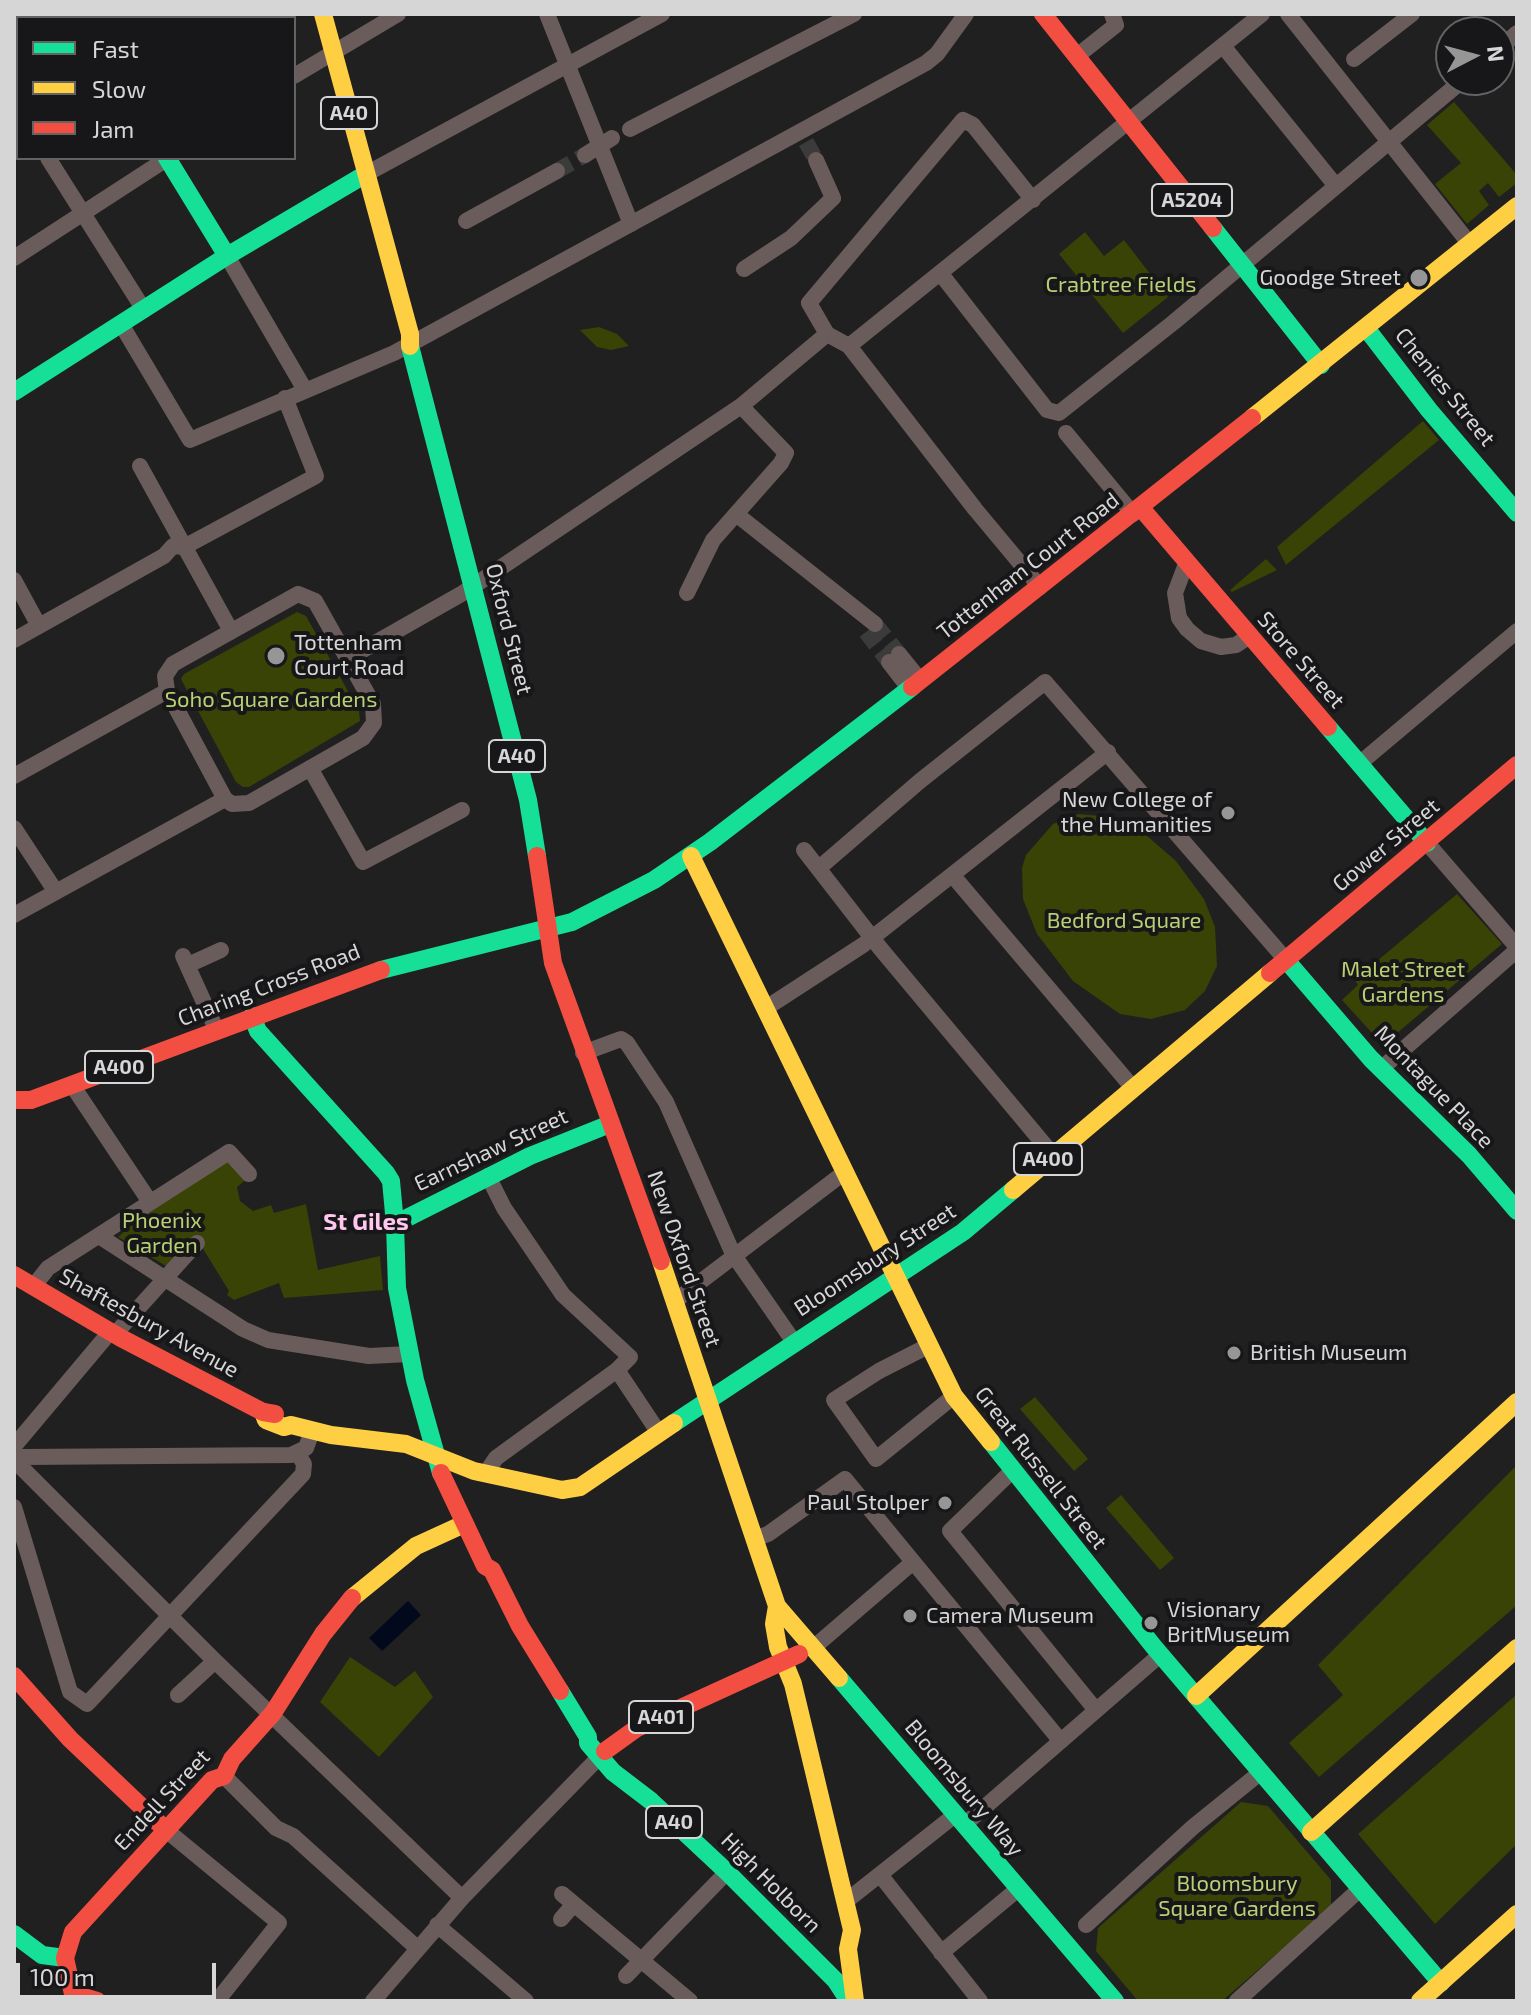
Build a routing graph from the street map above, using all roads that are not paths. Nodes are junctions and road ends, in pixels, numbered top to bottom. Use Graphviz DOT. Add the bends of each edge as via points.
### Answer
graph roads {
  1 [pos="312,14"];
  2 [pos="323,14"];
  3 [pos="398,14"];
  4 [pos="547,14"];
  5 [pos="662,14"];
  6 [pos="854,14"];
  7 [pos="966,14"];
  8 [pos="1043,14"];
  9 [pos="1112,14"];
  10 [pos="1262,14"];
  11 [pos="1288,14"];
  12 [pos="1412,14"];
  13 [pos="1223,46"];
  14 [pos="328,54"];
  15 [pos="1077,56"];
  16 [pos="568,66"];
  17 [pos="1345,66"];
  18 [pos="296,75"];
  19 [pos="1444,96"];
  20 [pos="1130,121"];
  21 [pos="630,129"];
  22 [pos="1390,141"];
  23 [pos="49,160"];
  24 [pos="165,160"];
  25 [pos="169,160"];
  26 [pos="816,160"];
  27 [pos="557,171"];
  28 [pos="362,176"];
  29 [pos="1336,186"];
  30 [pos="1033,200"];
  31 [pos="1517,206"];
  32 [pos="82,213"];
  33 [pos="466,221"];
  34 [pos="631,224"];
  35 [pos="1469,243"];
  36 [pos="227,256"];
  37 [pos="14,258"];
  38 [pos="1243,265"];
  39 [pos="744,269"];
  40 [pos="941,274"];
  41 [pos="144,310"];
  42 [pos="121,324"];
  43 [pos="1366,328"];
  44 [pos="827,334"];
  45 [pos="408,344"];
  46 [pos="849,346"];
  47 [pos="1321,365"];
  48 [pos="302,385"];
  49 [pos="14,392"];
  50 [pos="285,398"];
  51 [pos="741,406"];
  52 [pos="1066,433"];
  53 [pos="140,466"];
  54 [pos="1137,511"];
  55 [pos="1517,513"];
  56 [pos="736,514"];
  57 [pos="184,547"];
  58 [pos="1186,564"];
  59 [pos="14,580"];
  60 [pos="1040,587"];
  61 [pos="468,590"];
  62 [pos="687,593"];
  63 [pos="39,626"];
  64 [pos="871,628"];
  65 [pos="231,631"];
  66 [pos="1517,631"];
  67 [pos="1248,637"];
  68 [pos="14,640"];
  69 [pos="894,658"];
  70 [pos="347,659"];
  71 [pos="915,684"];
  72 [pos="167,691"];
  73 [pos="1113,757"];
  74 [pos="1359,764"];
  75 [pos="1517,765"];
  76 [pos="310,768"];
  77 [pos="14,776"];
  78 [pos="225,799"];
  79 [pos="462,810"];
  80 [pos="14,828"];
  81 [pos="1427,843"];
  82 [pos="804,850"];
  83 [pos="691,856"];
  84 [pos="819,868"];
  85 [pos="954,877"];
  86 [pos="56,892"];
  87 [pos="14,915"];
  88 [pos="547,929"];
  89 [pos="871,937"];
  90 [pos="1517,948"];
  91 [pos="221,950"];
  92 [pos="1286,960"];
  93 [pos="766,1008"];
  94 [pos="252,1016"];
  95 [pos="217,1031"];
  96 [pos="583,1053"];
  97 [pos="1382,1068"];
  98 [pos="72,1085"];
  99 [pos="1133,1088"];
  100 [pos="17,1105"];
  101 [pos="610,1124"];
  102 [pos="1053,1155"];
  103 [pos="845,1172"];
  104 [pos="249,1174"];
  105 [pos="488,1176"];
  106 [pos="150,1202"];
  107 [pos="1517,1211"];
  108 [pos="395,1224"];
  109 [pos="99,1236"];
  110 [pos="197,1243"];
  111 [pos="733,1254"];
  112 [pos="14,1275"];
  113 [pos="163,1277"];
  114 [pos="897,1277"];
  115 [pos="33,1287"];
  116 [pos="675,1301"];
  117 [pos="112,1333"];
  118 [pos="794,1342"];
  119 [pos="928,1346"];
  120 [pos="409,1354"];
  121 [pos="617,1370"];
  122 [pos="954,1396"];
  123 [pos="709,1400"];
  124 [pos="1517,1402"];
  125 [pos="312,1431"];
  126 [pos="659,1433"];
  127 [pos="298,1454"];
  128 [pos="17,1457"];
  129 [pos="438,1458"];
  130 [pos="1012,1471"];
  131 [pos="486,1473"];
  132 [pos="14,1507"];
  133 [pos="470,1520"];
  134 [pos="754,1539"];
  135 [pos="912,1563"];
  136 [pos="777,1606"];
  137 [pos="170,1616"];
  138 [pos="813,1648"];
  139 [pos="1517,1648"];
  140 [pos="1160,1655"];
  141 [pos="785,1660"];
  142 [pos="215,1661"];
  143 [pos="14,1676"];
  144 [pos="178,1695"];
  145 [pos="1196,1696"];
  146 [pos="1095,1709"];
  147 [pos="278,1718"];
  148 [pos="1059,1739"];
  149 [pos="602,1753"];
  150 [pos="1261,1772"];
  151 [pos="224,1776"];
  152 [pos="960,1820"];
  153 [pos="166,1830"];
  154 [pos="1311,1832"];
  155 [pos="727,1872"];
  156 [pos="881,1876"];
  157 [pos="1361,1888"];
  158 [pos="1018,1889"];
  159 [pos="462,1898"];
  160 [pos="845,1902"];
  161 [pos="1517,1914"];
  162 [pos="561,1919"];
  163 [pos="437,1925"];
  164 [pos="1086,1925"];
  165 [pos="14,1934"];
  166 [pos="417,1948"];
  167 [pos="848,1949"];
  168 [pos="807,1952"];
  169 [pos="941,1953"];
  170 [pos="65,1958"];
  171 [pos="642,1958"];
  172 [pos="626,1976"];
  173 [pos="1441,1983"];
  174 [pos="71,1998"];
  175 [pos="97,2001"];
  176 [pos="217,2001"];
  177 [pos="373,2001"];
  178 [pos="526,2001"];
  179 [pos="690,2001"];
  180 [pos="852,2001"];
  181 [pos="980,2001"];
  182 [pos="1115,2001"];
  183 [pos="1237,2001"];
  184 [pos="1420,2001"];
  1 -- 14 [label="main road, Oxford Street / A40"];
  2 -- 14 [label="main road, Oxford Street / A40"];
  3 -- 14 [label="street"];
  4 -- 16 [label="street"];
  5 -- 16 [label="street"];
  6 -- 21 [label="street"];
  7 -- 34 [label="street" via="932,59 803,137"];
  8 -- 15 [label="main road, A5204"];
  9 -- 15 [label="street" via="1116,25"];
  10 -- 13 [label="street"];
  11 -- 17 [label="street"];
  12 -- 17 [label="street"];
  13 -- 20 [label="street"];
  13 -- 29 [label="street"];
  14 -- 18 [label="street"];
  14 -- 28 [label="main road, Oxford Street / A40"];
  15 -- 20 [label="main road, A5204"];
  16 -- 28 [label="street"];
  16 -- 34 [label="street"];
  17 -- 22 [label="street"];
  19 -- 22 [label="street"];
  20 -- 30 [label="street"];
  20 -- 38 [label="main road, A5204"];
  22 -- 29 [label="street"];
  22 -- 35 [label="street"];
  23 -- 32 [label="street"];
  24 -- 32 [label="street"];
  25 -- 36 [label="main road"];
  26 -- 39 [label="street" via="833,198 791,238"];
  27 -- 33 [label="street"];
  28 -- 36 [label="main road"];
  28 -- 45 [label="main road, Oxford Street / A40" via="400,338"];
  29 -- 38 [label="street"];
  30 -- 40 [label="street"];
  30 -- 44 [label="street" via="973,125 963,120 809,303"];
  31 -- 35 [label="main road, Tottenham Court Road"];
  32 -- 37 [label="street"];
  32 -- 41 [label="street"];
  34 -- 45 [label="street"];
  35 -- 43 [label="main road, Tottenham Court Road"];
  36 -- 41 [label="main road"];
  36 -- 48 [label="street"];
  38 -- 40 [label="street" via="1066,410 1050,411"];
  38 -- 47 [label="main road, A5204"];
  40 -- 46 [label="street"];
  41 -- 42 [label="main road"];
  42 -- 49 [label="main road"];
  42 -- 50 [label="street" via="190,440"];
  43 -- 47 [label="main road, Tottenham Court Road"];
  43 -- 55 [label="main road, Chenies Street"];
  44 -- 46 [label="street"];
  44 -- 51 [label="street"];
  45 -- 48 [label="street"];
  45 -- 61 [label="main road, Oxford Street / A40"];
  46 -- 60 [label="street"];
  47 -- 54 [label="main road, Tottenham Court Road"];
  48 -- 50 [label="street"];
  50 -- 57 [label="street" via="316,476"];
  51 -- 56 [label="street" via="786,453"];
  51 -- 61 [label="street"];
  52 -- 54 [label="street"];
  53 -- 57 [label="street"];
  54 -- 58 [label="main road, Store Street"];
  54 -- 60 [label="main road, Tottenham Court Road"];
  56 -- 62 [label="street" via="713,540"];
  56 -- 64 [label="street"];
  57 -- 63 [label="street" via="173,546"];
  57 -- 65 [label="street"];
  58 -- 67 [label="main road, Store Street"];
  58 -- 67 [label="street" via="1175,593 1179,618 1187,629 1201,641 1221,647"];
  59 -- 63 [label="street"];
  60 -- 71 [label="main road, Tottenham Court Road"];
  61 -- 70 [label="street"];
  61 -- 88 [label="main road, Oxford Street / A40" via="528,800"];
  63 -- 68 [label="street"];
  65 -- 70 [label="street" via="304,594 315,601"];
  65 -- 72 [label="street" via="173,664 165,676"];
  66 -- 74 [label="street"];
  67 -- 74 [label="main road, Store Street"];
  69 -- 71 [label="street"];
  70 -- 76 [label="street" via="373,704 374,723 363,738"];
  71 -- 83 [label="main road, Tottenham Court Road"];
  72 -- 77 [label="street"];
  72 -- 78 [label="street"];
  73 -- 84 [label="street" via="1045,682"];
  73 -- 85 [label="street"];
  73 -- 92 [label="street"];
  74 -- 81 [label="main road, Store Street"];
  75 -- 81 [label="main road, Gower Street / A400"];
  76 -- 78 [label="street" via="249,803"];
  76 -- 79 [label="street" via="363,862"];
  78 -- 86 [label="street"];
  80 -- 86 [label="street"];
  81 -- 90 [label="street"];
  81 -- 92 [label="main road, Gower Street / A400"];
  82 -- 84 [label="street"];
  83 -- 88 [label="main road, Tottenham Court Road" via="587,917"];
  83 -- 93 [label="main road, Great Russell Street"];
  84 -- 89 [label="street"];
  85 -- 89 [label="street"];
  85 -- 99 [label="street"];
  86 -- 87 [label="street"];
  88 -- 94 [label="main road, Charing Cross Road / A400" via="396,964"];
  88 -- 96 [label="main road, New Oxford Street / A40"];
  89 -- 93 [label="street"];
  89 -- 102 [label="street"];
  90 -- 97 [label="street"];
  91 -- 95 [label="street" via="185,961"];
  92 -- 97 [label="main road, Montague Place"];
  92 -- 99 [label="main road, A400"];
  93 -- 103 [label="main road, Great Russell Street"];
  94 -- 95 [label="main road, Charing Cross Road / A400"];
  94 -- 108 [label="main road" via="258,1031 391,1181"];
  95 -- 98 [label="main road, Charing Cross Road / A400"];
  96 -- 101 [label="main road, New Oxford Street / A40"];
  96 -- 111 [label="street" via="621,1039 627,1043 666,1102"];
  97 -- 107 [label="main road, Montague Place"];
  98 -- 100 [label="main road, Charing Cross Road / A400"];
  98 -- 106 [label="street"];
  99 -- 102 [label="main road, Bloomsbury Street / A400"];
  101 -- 105 [label="main road, Earnshaw Street"];
  101 -- 116 [label="main road, New Oxford Street / A40"];
  102 -- 114 [label="main road, Bloomsbury Street / A400" via="963,1232"];
  103 -- 111 [label="street"];
  103 -- 114 [label="main road, Great Russell Street"];
  104 -- 106 [label="street" via="229,1152"];
  105 -- 108 [label="main road, Earnshaw Street"];
  105 -- 121 [label="street" via="563,1295 630,1357"];
  106 -- 109 [label="street"];
  108 -- 120 [label="main road" via="397,1288"];
  109 -- 113 [label="street"];
  109 -- 115 [label="street" via="48,1268"];
  110 -- 113 [label="street"];
  111 -- 116 [label="street"];
  111 -- 118 [label="street"];
  112 -- 115 [label="main road, Shaftesbury Avenue"];
  113 -- 117 [label="street"];
  113 -- 120 [label="street" via="268,1340 369,1356"];
  114 -- 118 [label="main road, Bloomsbury Street / A400"];
  114 -- 119 [label="main road, Great Russell Street"];
  115 -- 117 [label="main road, Shaftesbury Avenue"];
  116 -- 123 [label="main road, New Oxford Street / A40"];
  117 -- 125 [label="main road, Shaftesbury Avenue" via="263,1412"];
  117 -- 128 [label="street"];
  118 -- 123 [label="main road, Bloomsbury Street / A400"];
  119 -- 122 [label="main road, Great Russell Street"];
  119 -- 122 [label="street" via="834,1400 876,1459"];
  120 -- 129 [label="main road"];
  121 -- 126 [label="street"];
  121 -- 131 [label="street" via="496,1458"];
  122 -- 130 [label="main road, Great Russell Street"];
  123 -- 126 [label="main road, Shaftesbury Avenue / A400"];
  123 -- 134 [label="main road, New Oxford Street / A40"];
  124 -- 145 [label="main road"];
  125 -- 127 [label="street" via="309,1444"];
  125 -- 129 [label="main road, Shaftesbury Avenue" via="406,1444"];
  126 -- 131 [label="main road, Shaftesbury Avenue / A400" via="573,1489"];
  127 -- 128 [label="street"];
  127 -- 137 [label="street" via="303,1474"];
  128 -- 137 [label="street"];
  129 -- 131 [label="main road, Shaftesbury Avenue / A400"];
  129 -- 133 [label="main road" via="455,1478"];
  130 -- 140 [label="main road, Great Russell Street"];
  130 -- 146 [label="street" via="950,1531"];
  132 -- 137 [label="street" via="70,1692 87,1704"];
  133 -- 147 [label="main road, Endell Street" via="416,1546 352,1598 328,1626"];
  133 -- 149 [label="main road, A401" via="485,1566"];
  134 -- 135 [label="street" via="845,1479"];
  134 -- 136 [label="main road, New Oxford Street / A40"];
  135 -- 138 [label="street"];
  135 -- 148 [label="street"];
  136 -- 138 [label="main road, Bloomsbury Way / A40"];
  136 -- 141 [label="main road" via="774,1624"];
  137 -- 142 [label="street"];
  138 -- 141 [label="main road, A401"];
  138 -- 152 [label="main road, Bloomsbury Way / A40"];
  139 -- 154 [label="main road"];
  140 -- 145 [label="main road, Great Russell Street"];
  140 -- 146 [label="street"];
  141 -- 149 [label="main road, A401" via="637,1728"];
  141 -- 160 [label="main road"];
  142 -- 144 [label="street"];
  142 -- 147 [label="street"];
  143 -- 153 [label="main road" via="70,1739"];
  145 -- 150 [label="main road, Great Russell Street"];
  146 -- 148 [label="street"];
  147 -- 151 [label="main road, Endell Street" via="232,1759"];
  147 -- 159 [label="street"];
  148 -- 152 [label="street"];
  149 -- 155 [label="main road, High Holborn / A40"];
  149 -- 159 [label="street"];
  150 -- 154 [label="main road, Great Russell Street"];
  150 -- 164 [label="street"];
  151 -- 153 [label="main road, Endell Street" via="212,1780"];
  151 -- 166 [label="street" via="276,1828 293,1836"];
  152 -- 156 [label="street"];
  152 -- 158 [label="main road, Bloomsbury Way / A40"];
  153 -- 170 [label="main road, Endell Street" via="73,1932"];
  153 -- 176 [label="street" via="277,1920 278,1927"];
  154 -- 157 [label="main road, Great Russell Street"];
  155 -- 168 [label="main road, High Holborn / A40"];
  155 -- 171 [label="street"];
  156 -- 160 [label="street"];
  156 -- 169 [label="street"];
  157 -- 173 [label="main road, Great Russell Street"];
  157 -- 183 [label="street"];
  158 -- 169 [label="street"];
  158 -- 182 [label="main road, Bloomsbury Way / A40"];
  159 -- 163 [label="street"];
  160 -- 167 [label="main road" via="852,1930"];
  161 -- 173 [label="main road"];
  162 -- 171 [label="street" via="568,1899"];
  163 -- 166 [label="street"];
  163 -- 178 [label="street"];
  165 -- 170 [label="main road" via="42,1955"];
  166 -- 177 [label="street"];
  167 -- 168 [label="main road" via="829,1958"];
  167 -- 180 [label="main road"];
  168 -- 180 [label="main road, High Holborn / A40"];
  169 -- 181 [label="street"];
  170 -- 174 [label="main road"];
  171 -- 172 [label="street"];
  171 -- 179 [label="street"];
  173 -- 184 [label="main road"];
  174 -- 175 [label="main road"];
}
